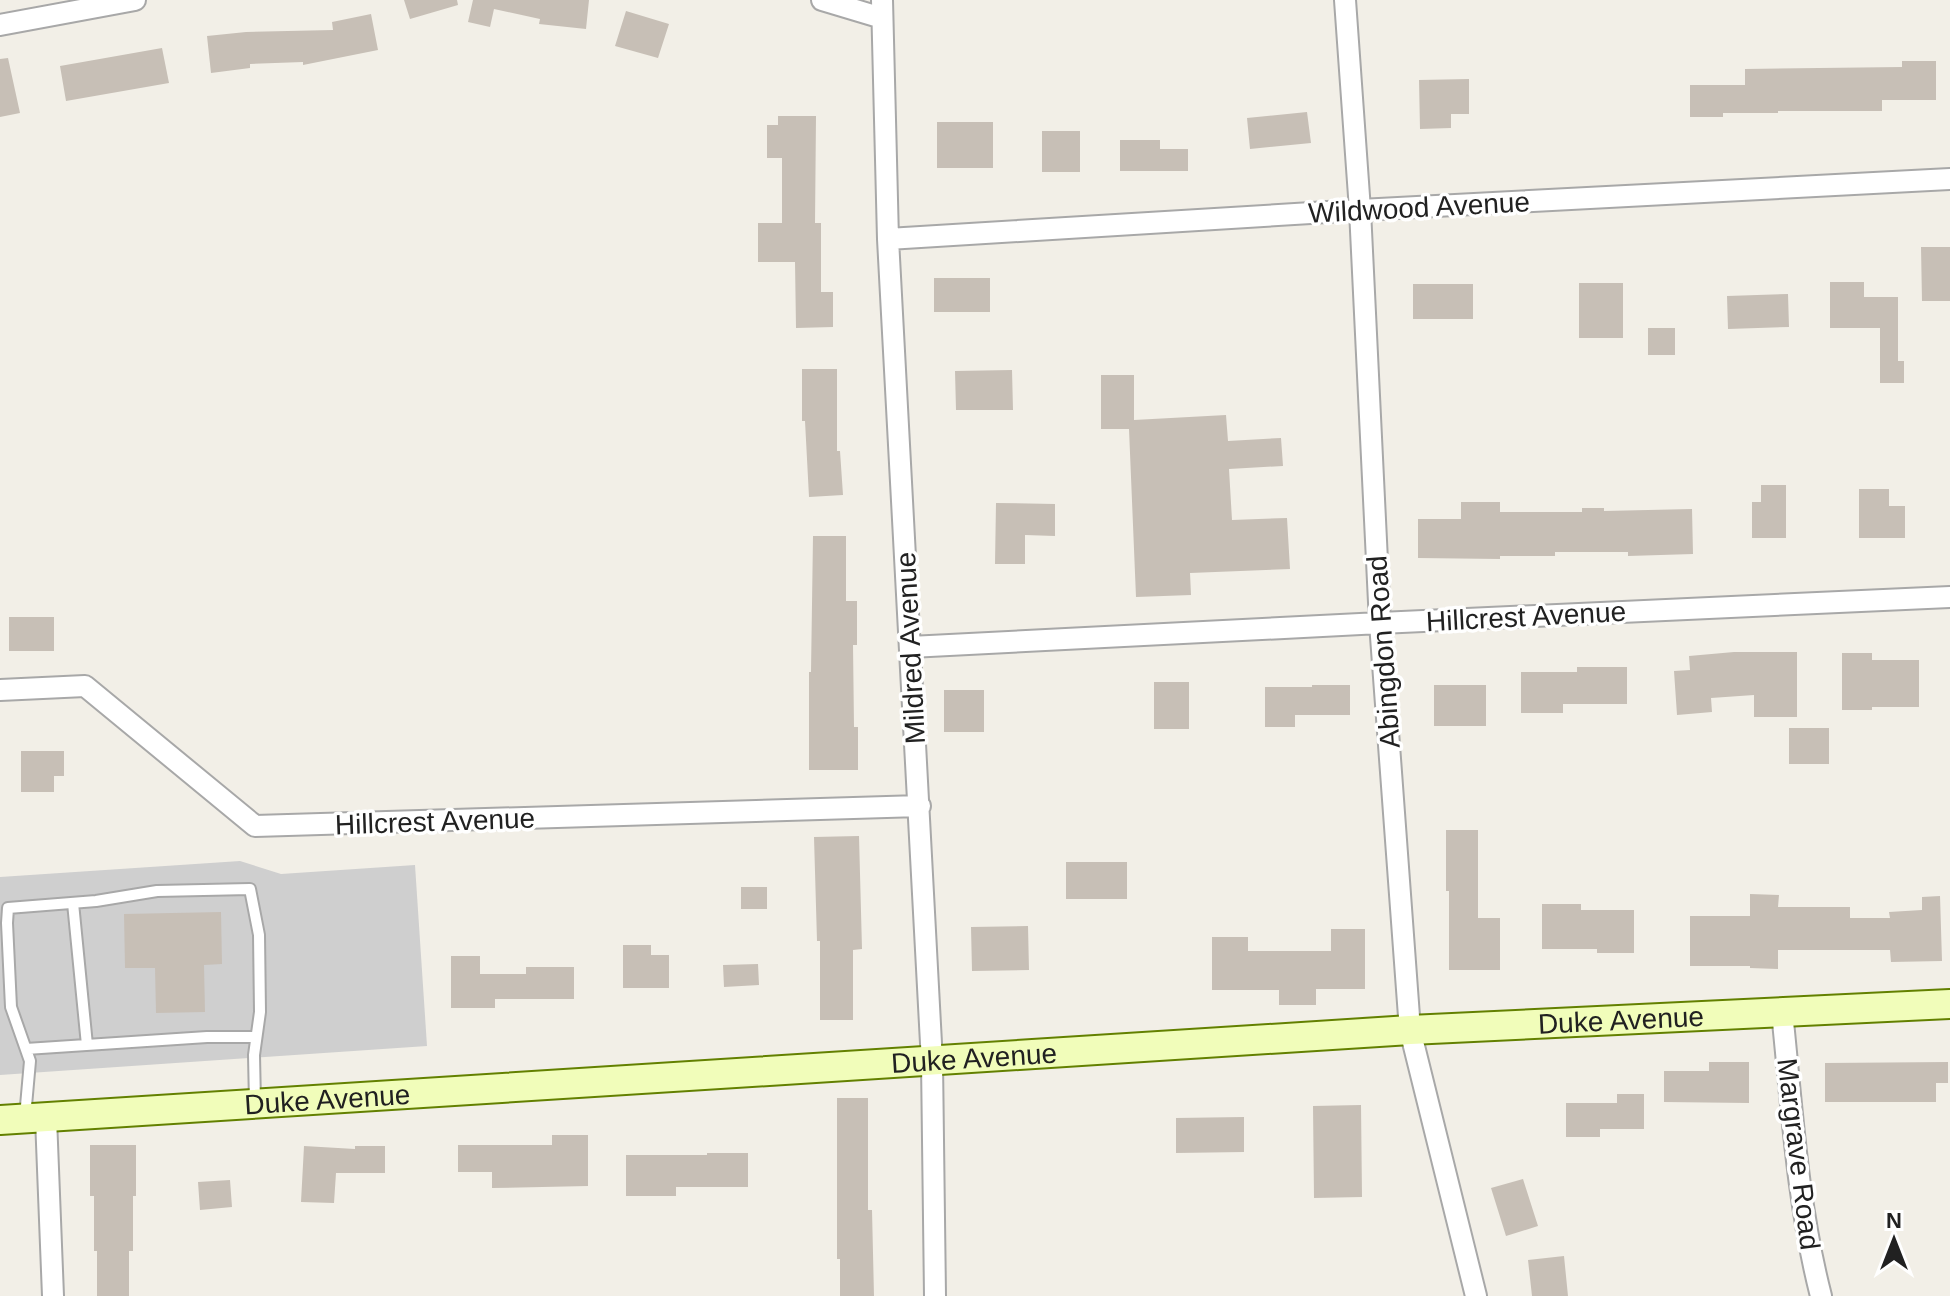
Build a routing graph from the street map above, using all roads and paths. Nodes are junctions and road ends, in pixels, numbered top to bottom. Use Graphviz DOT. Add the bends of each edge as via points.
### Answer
graph roads {
  1 [pos="135,0"];
  2 [pos="822,0"];
  3 [pos="1345,0"];
  4 [pos="882,9"];
  5 [pos="0,25"];
  6 [pos="1950,179"];
  7 [pos="1360,210"];
  8 [pos="888,239"];
  9 [pos="1950,597"];
  10 [pos="1380,623"];
  11 [pos="910,647"];
  12 [pos="0,690"];
  13 [pos="920,806"];
  14 [pos="73,903"];
  15 [pos="1950,1004"];
  16 [pos="1782,1012"];
  17 [pos="1410,1030"];
  18 [pos="256,1037"];
  19 [pos="87,1045"];
  20 [pos="26,1049"];
  21 [pos="932,1062"];
  22 [pos="255,1104"];
  23 [pos="24,1119"];
  24 [pos="53,1296"];
  25 [pos="935,1296"];
  26 [pos="1476,1296"];
  27 [pos="1821,1296"];
  1 -- 5 [label="street"];
  2 -- 4 [label="street"];
  3 -- 7 [label="street, Abingdon Road"];
  4 -- 8 [label="street, Mildred Avenue"];
  6 -- 7 [label="street, Wildwood Avenue"];
  7 -- 8 [label="street, Wildwood Avenue"];
  7 -- 10 [label="street, Abingdon Road"];
  8 -- 11 [label="street, Mildred Avenue"];
  9 -- 10 [label="street, Hillcrest Avenue"];
  10 -- 11 [label="street, Hillcrest Avenue"];
  10 -- 17 [label="street, Abingdon Road"];
  11 -- 13 [label="street, Mildred Avenue"];
  12 -- 13 [label="street, Hillcrest Avenue" via="85,686 255,826"];
  13 -- 21 [label="street, Mildred Avenue"];
  14 -- 18 [label="lane" via="157,891 250,889 259,935"];
  14 -- 19 [label="lane"];
  14 -- 20 [label="lane" via="8,908 11,1007"];
  15 -- 16 [label="street, Duke Avenue"];
  16 -- 17 [label="street, Duke Avenue"];
  16 -- 27 [label="street, Margrave Road" via="1801,1193"];
  17 -- 21 [label="street, Duke Avenue"];
  17 -- 26 [label="street, Abingdon Road"];
  18 -- 19 [label="lane"];
  18 -- 22 [label="lane"];
  19 -- 20 [label="lane"];
  20 -- 23 [label="lane" via="30,1061"];
  21 -- 22 [label="street, Duke Avenue"];
  21 -- 25 [label="street, Mildred Avenue"];
  22 -- 23 [label="street, Duke Avenue"];
  23 -- 24 [label="street"];
}
